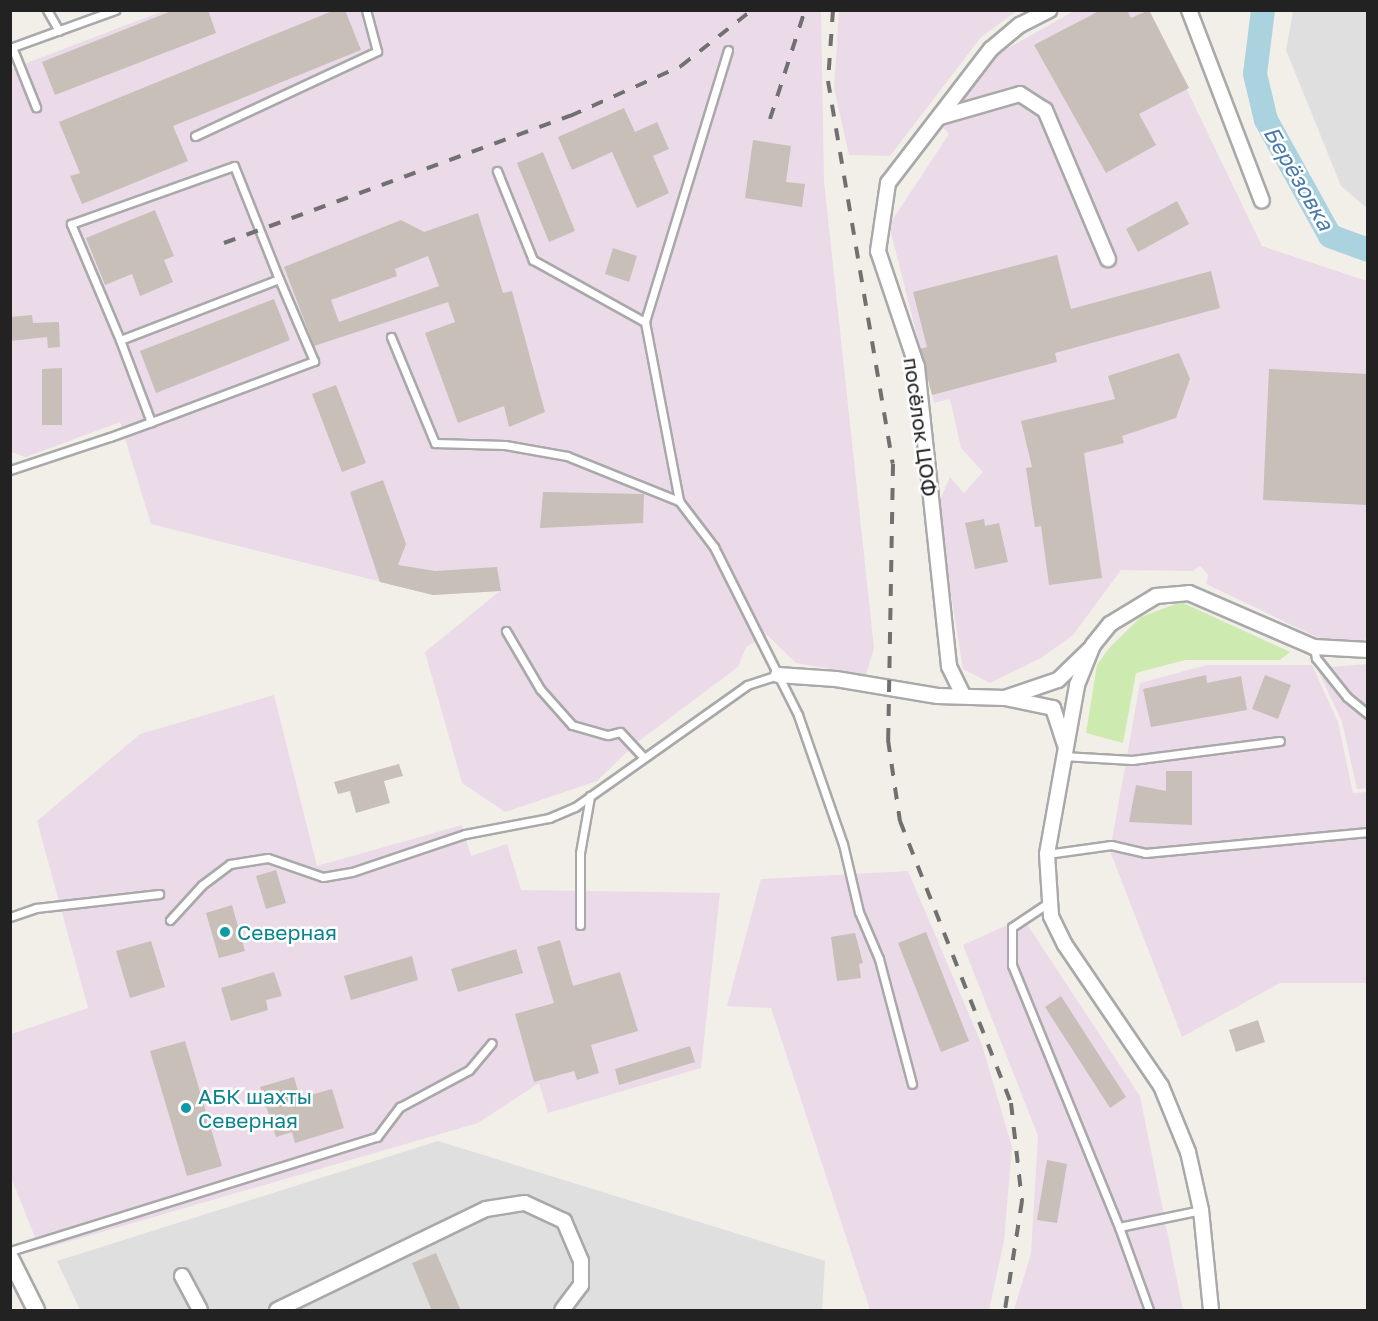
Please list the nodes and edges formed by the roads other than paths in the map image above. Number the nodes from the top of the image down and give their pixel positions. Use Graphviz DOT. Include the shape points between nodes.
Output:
graph roads {
  1 [pos="47,10"];
  2 [pos="115,10"];
  3 [pos="366,10"];
  4 [pos="1048,10"];
  5 [pos="1189,10"];
  6 [pos="59,31"];
  7 [pos="11,47"];
  8 [pos="728,50"];
  9 [pos="36,107"];
  10 [pos="940,117"];
  11 [pos="195,136"];
  12 [pos="497,171"];
  13 [pos="1262,201"];
  14 [pos="1108,260"];
  15 [pos="279,279"];
  16 [pos="645,322"];
  17 [pos="391,337"];
  18 [pos="120,340"];
  19 [pos="150,422"];
  20 [pos="10,470"];
  21 [pos="679,501"];
  22 [pos="506,631"];
  23 [pos="1094,645"];
  24 [pos="1314,647"];
  25 [pos="1368,650"];
  26 [pos="777,675"];
  27 [pos="963,695"];
  28 [pos="1005,698"];
  29 [pos="1368,714"];
  30 [pos="1280,741"];
  31 [pos="1064,751"];
  32 [pos="643,757"];
  33 [pos="590,796"];
  34 [pos="1368,832"];
  35 [pos="1047,854"];
  36 [pos="159,894"];
  37 [pos="1048,903"];
  38 [pos="10,917"];
  39 [pos="170,920"];
  40 [pos="580,925"];
  41 [pos="492,1043"];
  42 [pos="912,1084"];
  43 [pos="1201,1210"];
  44 [pos="1119,1227"];
  45 [pos="10,1251"];
  46 [pos="10,1258"];
  47 [pos="182,1276"];
  48 [pos="36,1311"];
  49 [pos="200,1311"];
  50 [pos="277,1311"];
  51 [pos="562,1311"];
  52 [pos="1149,1311"];
  53 [pos="1211,1311"];
  1 -- 6 [label="lane"];
  2 -- 6 [label="lane"];
  3 -- 11 [label="lane" via="377,51"];
  4 -- 10 [label="street, посёлок ЦОФ" via="1020,25 991,49"];
  5 -- 13 [label="street"];
  6 -- 7 [label="lane"];
  7 -- 9 [label="lane"];
  8 -- 16 [label="lane"];
  10 -- 14 [label="street" via="1020,94 1046,110"];
  10 -- 27 [label="street, посёлок ЦОФ" via="888,183 878,252 917,367 949,666"];
  12 -- 16 [label="lane" via="533,260"];
  15 -- 18 [label="lane"];
  15 -- 18 [label="lane" via="234,166 71,224"];
  15 -- 19 [label="lane" via="314,362"];
  16 -- 21 [label="lane"];
  17 -- 21 [label="lane" via="435,443 505,445 567,456"];
  18 -- 19 [label="lane"];
  19 -- 20 [label="lane"];
  21 -- 26 [label="lane" via="714,547"];
  22 -- 32 [label="lane" via="540,689 572,725 608,735 620,732"];
  23 -- 24 [label="street" via="1129,609 1156,596 1188,592"];
  23 -- 28 [label="street" via="1058,680"];
  23 -- 31 [label="street" via="1077,686"];
  24 -- 25 [label="street"];
  24 -- 29 [label="lane" via="1316,658 1347,697"];
  26 -- 27 [label="street"];
  26 -- 32 [label="lane" via="747,685"];
  26 -- 42 [label="lane" via="798,715 825,789 860,912 879,959"];
  27 -- 28 [label="street"];
  28 -- 31 [label="street" via="1053,708"];
  30 -- 31 [label="lane" via="1132,760"];
  31 -- 35 [label="street"];
  32 -- 33 [label="lane"];
  33 -- 39 [label="lane" via="549,818 465,834 352,872 323,877 268,858 230,864 202,885"];
  33 -- 40 [label="lane" via="580,853"];
  34 -- 35 [label="lane" via="1145,853 1111,845"];
  35 -- 37 [label="street"];
  36 -- 38 [label="lane" via="36,908"];
  37 -- 43 [label="street" via="1065,945 1161,1086 1188,1152"];
  37 -- 44 [label="lane" via="1012,927 1012,965"];
  41 -- 45 [label="lane" via="469,1070 400,1107 377,1137"];
  43 -- 44 [label="lane"];
  43 -- 53 [label="street"];
  44 -- 52 [label="lane"];
  46 -- 48 [label="street"];
  47 -- 49 [label="street"];
  50 -- 51 [label="street" via="486,1209 525,1203 564,1221 581,1261 582,1285"];
}
